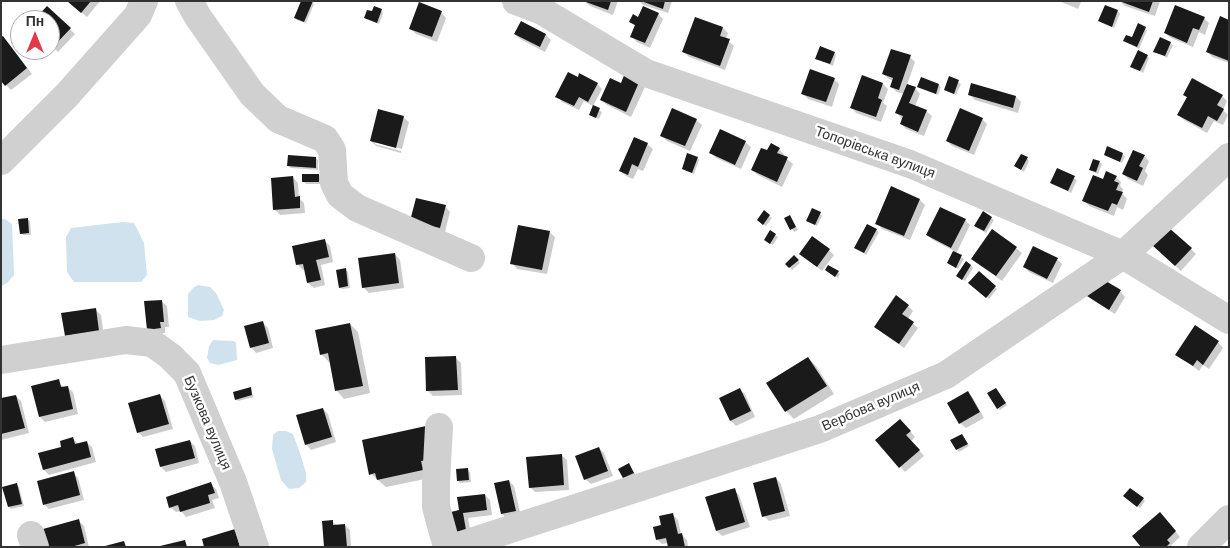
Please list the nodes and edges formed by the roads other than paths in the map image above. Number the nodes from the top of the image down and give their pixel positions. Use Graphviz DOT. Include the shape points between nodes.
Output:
graph roads {
  1 [pos="144,1"];
  2 [pos="189,1"];
  3 [pos="516,1"];
  4 [pos="1229,157"];
  5 [pos="1,161"];
  6 [pos="1123,255"];
  7 [pos="471,258"];
  8 [pos="1229,320"];
  9 [pos="1,360"];
  10 [pos="439,427"];
  11 [pos="1229,519"];
  12 [pos="255,547"];
  13 [pos="447,547"];
  14 [pos="455,547"];
  15 [pos="1201,547"];
  1 -- 5 [label="street" via="138,15 74,88"];
  2 -- 7 [label="street" via="252,94 278,119 325,139 332,150 334,183 340,194 357,208"];
  3 -- 6 [label="street, Топорівська вулиця" via="542,11 646,73 910,164"];
  4 -- 6 [label="street, Вербова вулиця"];
  6 -- 8 [label="street, Топорівська вулиця"];
  6 -- 14 [label="street, Вербова вулиця" via="946,375 820,429"];
  9 -- 12 [label="street, Бузкова вулиця" via="126,340 152,343 170,356 187,373 233,482"];
  10 -- 13 [label="street" via="436,507"];
  11 -- 15 [label="street"];
}
